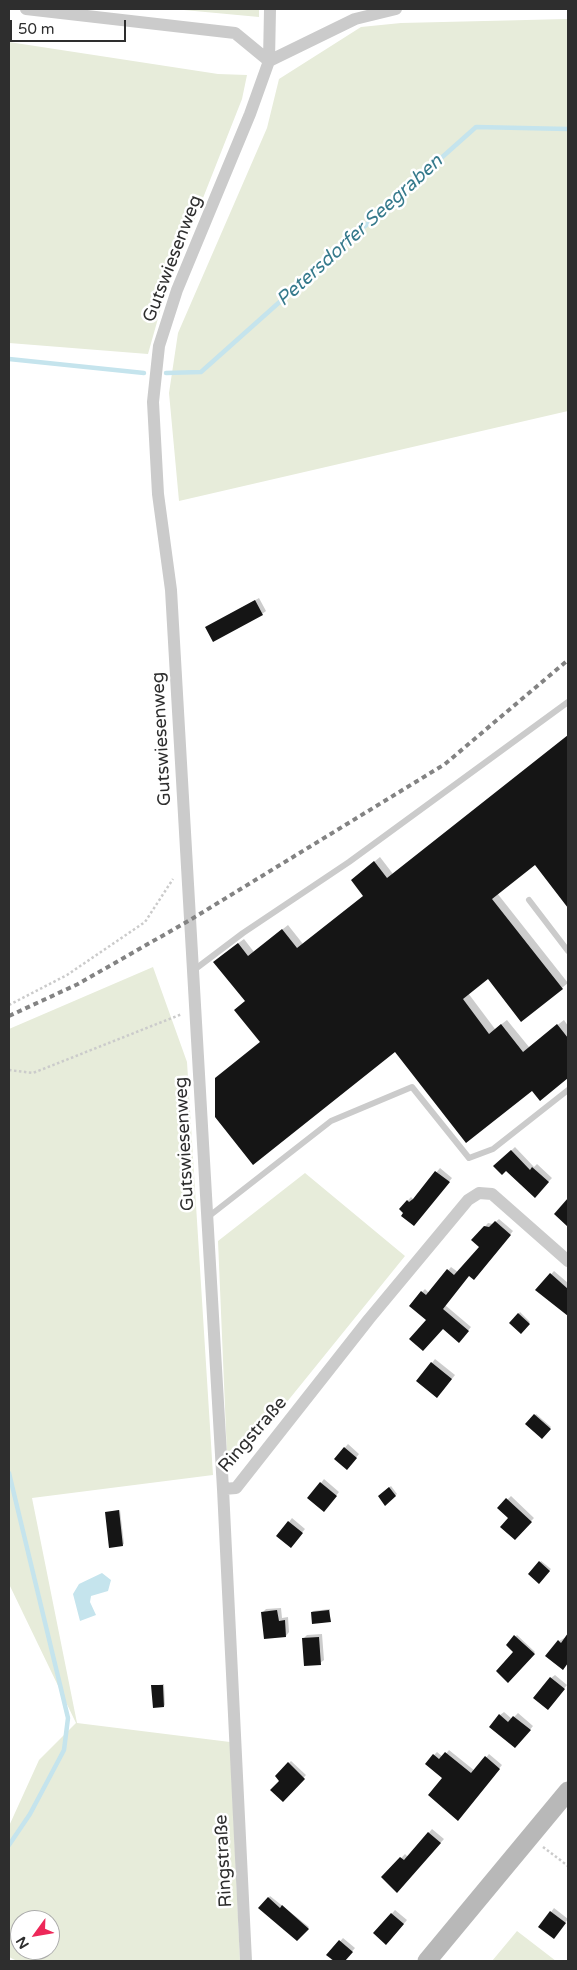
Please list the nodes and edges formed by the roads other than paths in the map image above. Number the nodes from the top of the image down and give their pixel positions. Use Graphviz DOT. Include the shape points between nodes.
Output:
graph roads {
  1 [pos="26,9"];
  2 [pos="270,9"];
  3 [pos="396,9"];
  4 [pos="269,61"];
  5 [pos="568,702"];
  6 [pos="529,900"];
  7 [pos="568,951"];
  8 [pos="193,971"];
  9 [pos="568,1090"];
  10 [pos="207,1218"];
  11 [pos="568,1261"];
  12 [pos="223,1489"];
  13 [pos="568,1791"];
  14 [pos="246,1961"];
  15 [pos="427,1961"];
  1 -- 4 [label="street" via="235,33"];
  2 -- 4 [label="street, Gutswiesenweg"];
  3 -- 4 [label="street" via="355,19"];
  4 -- 8 [label="street, Gutswiesenweg" via="177,290 160,346 153,402 158,494 171,590"];
  5 -- 8 [label="lane"];
  6 -- 7 [label="lane"];
  8 -- 10 [label="street, Gutswiesenweg"];
  9 -- 10 [label="lane" via="493,1150 469,1158 412,1087 331,1121"];
  10 -- 12 [label="street, Gutswiesenweg"];
  11 -- 12 [label="street, Ringstraße" via="492,1194 479,1193 468,1200 236,1488"];
  12 -- 14 [label="street, Ringstraße"];
  13 -- 15 [label="main road"];
}
